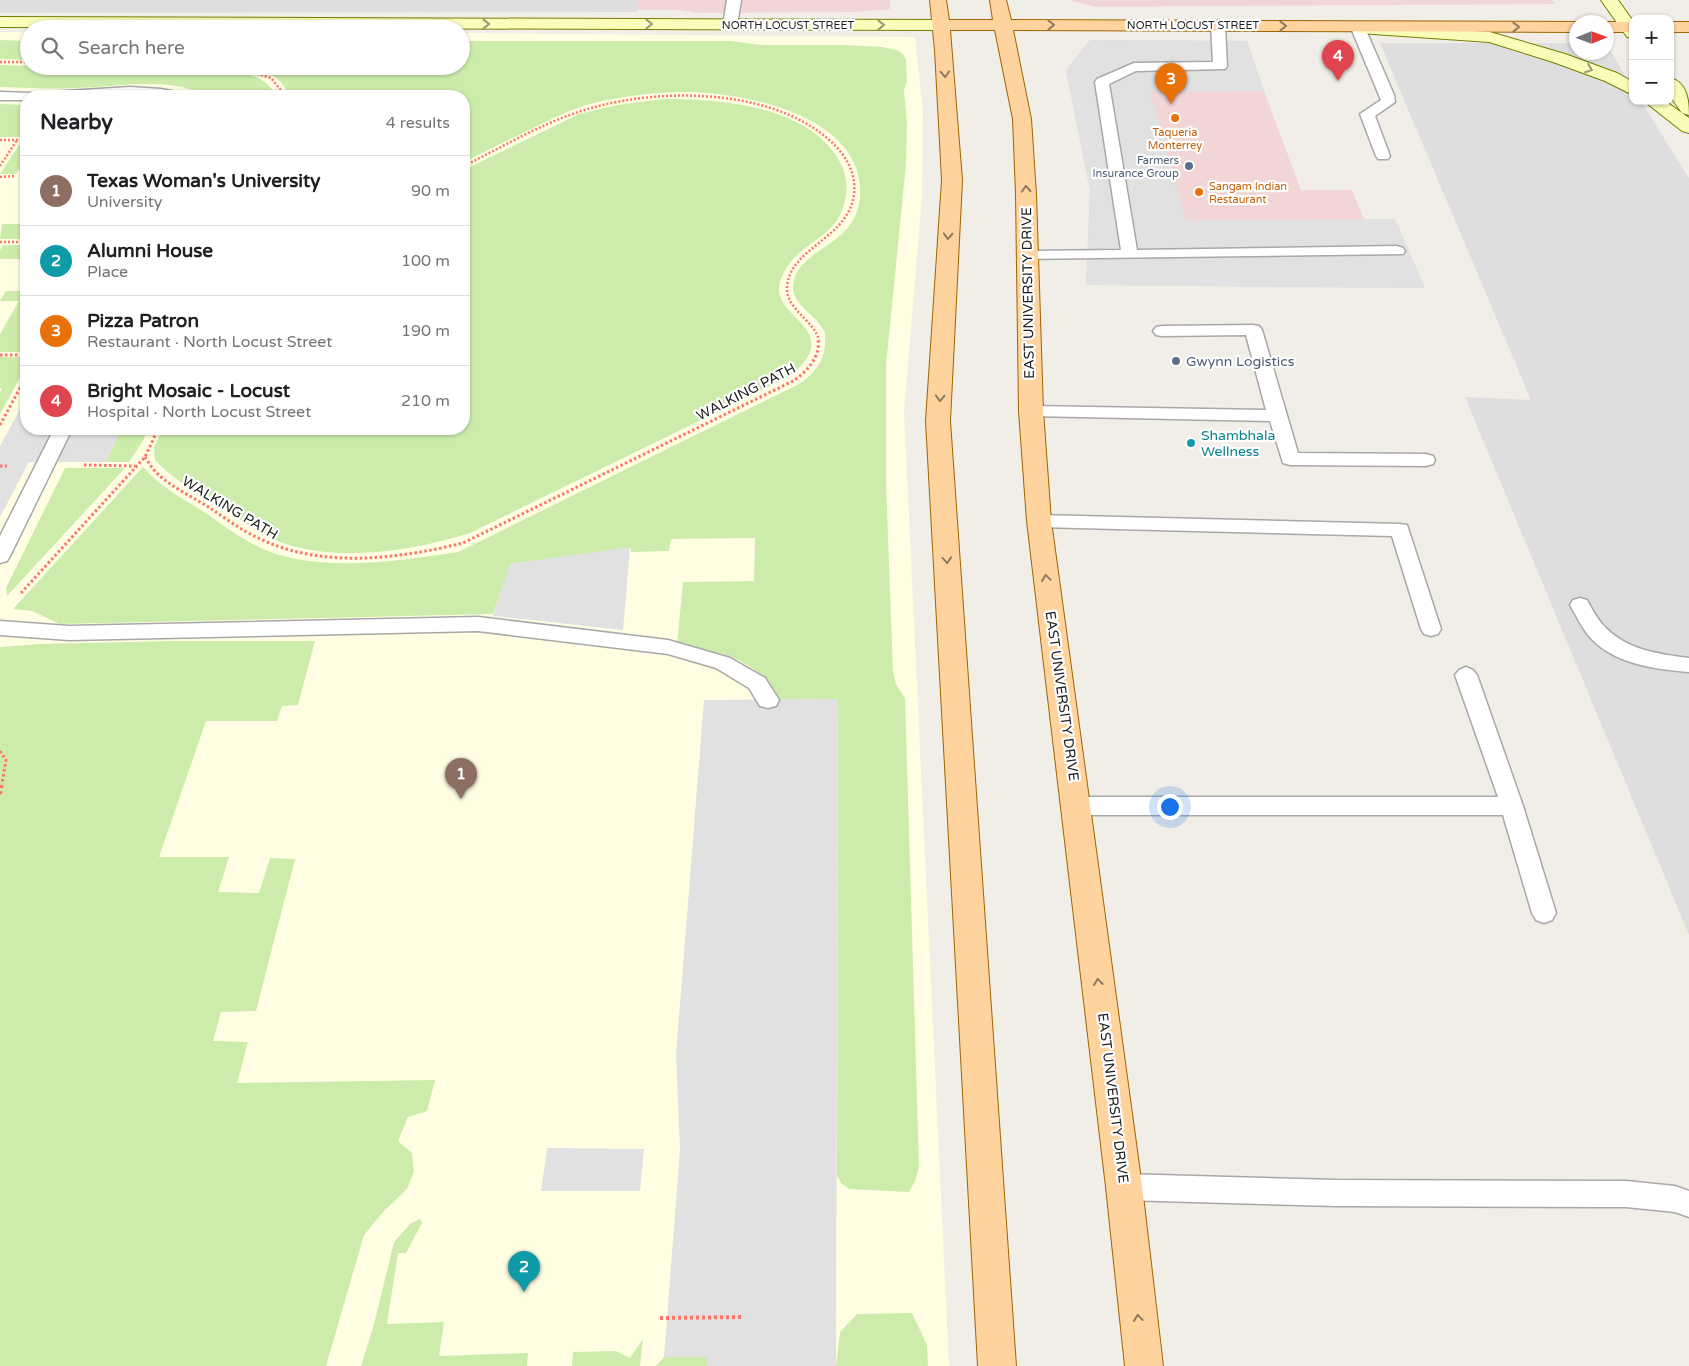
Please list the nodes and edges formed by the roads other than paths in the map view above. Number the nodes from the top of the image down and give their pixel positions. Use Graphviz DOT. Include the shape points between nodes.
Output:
graph roads {
  1 [pos="734,0"];
  2 [pos="1609,0"];
  3 [pos="1000,12"];
  4 [pos="939,13"];
  5 [pos="0,22"];
  6 [pos="20,22"];
  7 [pos="470,24"];
  8 [pos="730,25"];
  9 [pos="1218,25"];
  10 [pos="1318,26"];
  11 [pos="1629,26"];
  12 [pos="1569,27"];
  13 [pos="1674,27"];
  14 [pos="1689,27"];
  15 [pos="1358,28"];
  16 [pos="1614,28"];
  17 [pos="1629,29"];
  18 [pos="1629,88"];
  19 [pos="1674,89"];
  20 [pos="0,96"];
  21 [pos="20,96"];
  22 [pos="1659,105"];
  23 [pos="1689,109"];
  24 [pos="1689,127"];
  25 [pos="1383,156"];
  26 [pos="1397,251"];
  27 [pos="1130,254"];
  28 [pos="1028,256"];
  29 [pos="1162,331"];
  30 [pos="1031,411"];
  31 [pos="1277,416"];
  32 [pos="60,435"];
  33 [pos="1426,460"];
  34 [pos="1039,521"];
  35 [pos="0,556"];
  36 [pos="1580,605"];
  37 [pos="0,628"];
  38 [pos="1431,629"];
  39 [pos="1689,665"];
  40 [pos="1466,675"];
  41 [pos="768,700"];
  42 [pos="1076,806"];
  43 [pos="1512,806"];
  44 [pos="1544,913"];
  45 [pos="1124,1187"];
  46 [pos="1689,1204"];
  47 [pos="997,1366"];
  48 [pos="1144,1366"];
  1 -- 8 [label="lane"];
  2 -- 11 [label="main road"];
  3 -- 4 [label="main road, NORTH LOCUST STREET"];
  3 -- 9 [label="main road, NORTH LOCUST STREET, one-way"];
  28 -- 3 [label="main road, EAST UNIVERSITY DRIVE, one-way" via="1022,119"];
  8 -- 4 [label="main road, NORTH LOCUST STREET, one-way"];
  4 -- 47 [label="main road, one-way" via="952,180 938,421"];
  5 -- 6 [label="main road, NORTH LOCUST STREET, one-way"];
  7 -- 8 [label="main road, NORTH LOCUST STREET, one-way"];
  9 -- 10 [label="main road, NORTH LOCUST STREET, one-way"];
  9 -- 27 [label="lane" via="1220,66 1134,67 1102,82"];
  10 -- 12 [label="main road, NORTH LOCUST STREET, one-way"];
  10 -- 15 [label="main road"];
  13 -- 14 [label="main road"];
  15 -- 18 [label="main road, one-way" via="1490,37 1559,58"];
  15 -- 25 [label="lane" via="1387,95 1388,102 1367,114"];
  16 -- 17 [label="main road"];
  19 -- 23 [label="main road"];
  20 -- 21 [label="lane"];
  22 -- 24 [label="main road"];
  26 -- 27 [label="lane"];
  27 -- 28 [label="lane"];
  28 -- 30 [label="main road, EAST UNIVERSITY DRIVE"];
  29 -- 31 [label="lane" via="1253,330"];
  30 -- 31 [label="lane"];
  30 -- 34 [label="main road, EAST UNIVERSITY DRIVE"];
  31 -- 33 [label="lane" via="1290,459"];
  32 -- 35 [label="lane"];
  34 -- 38 [label="lane" via="1400,530"];
  42 -- 34 [label="main road, EAST UNIVERSITY DRIVE, one-way"];
  36 -- 39 [label="lane" via="1596,631 1613,644 1635,656 1660,663"];
  37 -- 41 [label="lane" via="69,633 478,624 668,647 723,663 757,682"];
  40 -- 43 [label="lane"];
  42 -- 43 [label="lane"];
  45 -- 42 [label="main road, EAST UNIVERSITY DRIVE, one-way"];
  43 -- 44 [label="lane"];
  45 -- 46 [label="lane" via="1336,1193 1626,1194 1674,1198"];
  48 -- 45 [label="main road, EAST UNIVERSITY DRIVE, one-way"];
}
